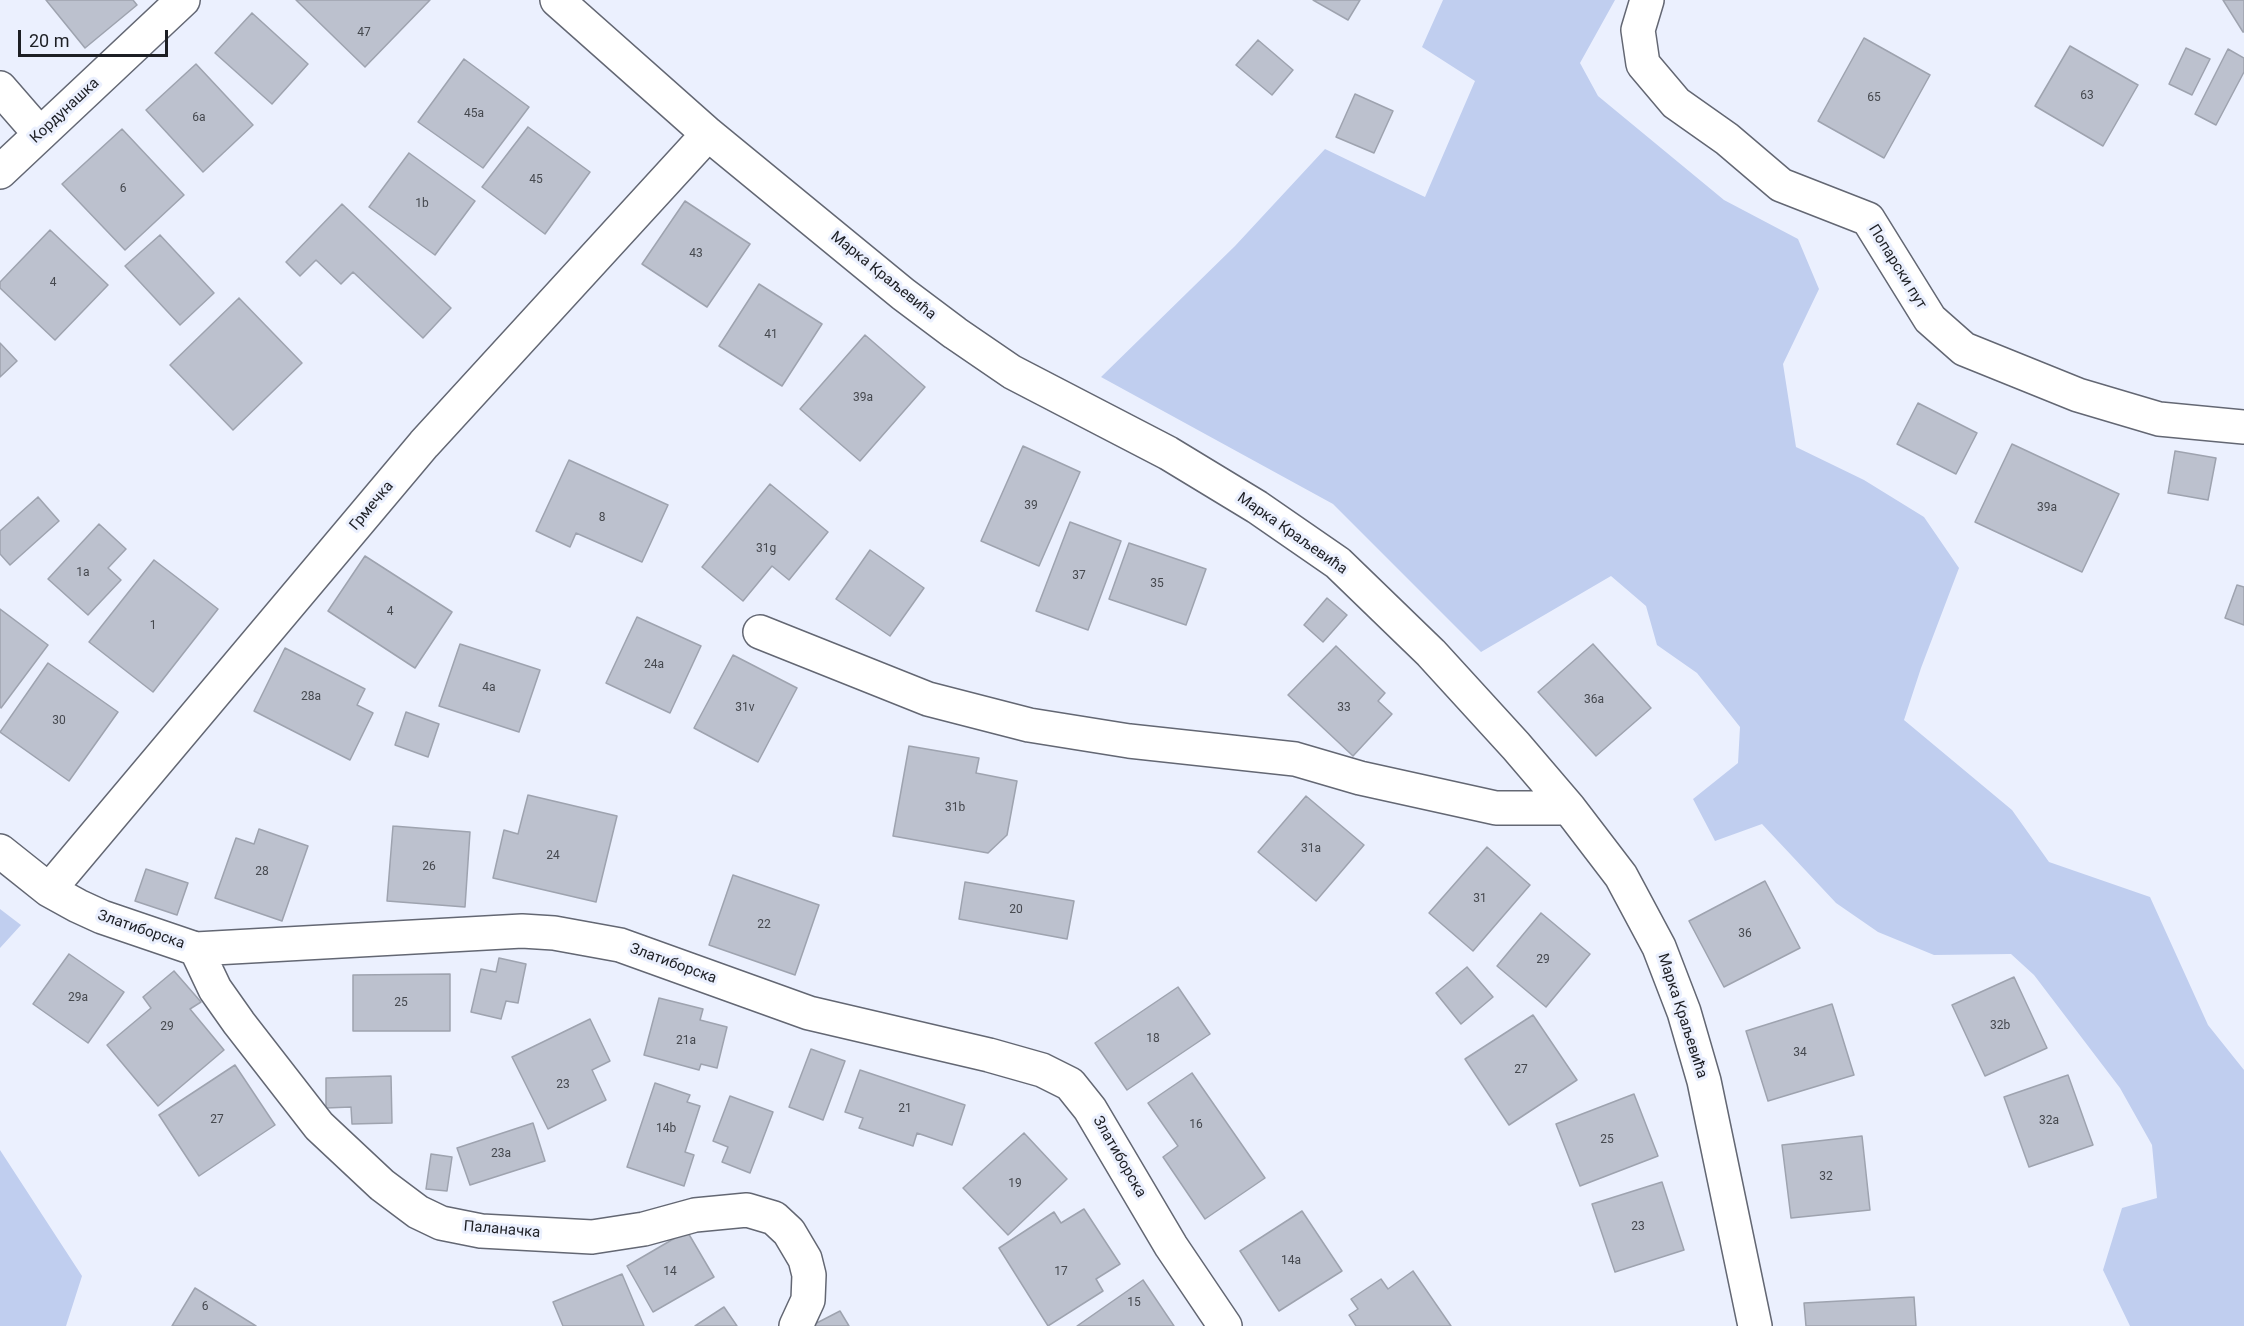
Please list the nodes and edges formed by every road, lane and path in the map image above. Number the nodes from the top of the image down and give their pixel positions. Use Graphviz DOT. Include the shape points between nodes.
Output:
graph roads {
  1 [pos="183,0"];
  2 [pos="557,0"];
  3 [pos="1647,0"];
  4 [pos="0,88"];
  5 [pos="40,134"];
  6 [pos="708,134"];
  7 [pos="0,172"];
  8 [pos="2244,427"];
  9 [pos="760,632"];
  10 [pos="1569,808"];
  11 [pos="0,851"];
  12 [pos="49,890"];
  13 [pos="196,949"];
  14 [pos="796,1326"];
  15 [pos="1225,1326"];
  16 [pos="1755,1326"];
  1 -- 5 [label="street, Кордунашка"];
  2 -- 6 [label="street, Марка Краљевића"];
  3 -- 8 [label="street, Попарски пут" via="1638,30 1643,64 1676,103 1727,139 1781,185 1868,219 1930,319 1964,349 2078,395 2159,419"];
  4 -- 5 [label="street"];
  5 -- 7 [label="street, Кордунашка"];
  6 -- 10 [label="street, Марка Краљевића" via="903,294 1012,372 1168,453 1257,507 1338,563 1431,653"];
  6 -- 12 [label="street, Грмечка" via="424,444"];
  9 -- 10 [label="street" via="928,699 1029,725 1129,741 1295,759 1360,778 1496,808"];
  10 -- 16 [label="street, Марка Краљевића" via="1621,876 1642,912 1684,1012 1704,1081"];
  11 -- 12 [label="street, Златиборска"];
  12 -- 13 [label="street, Златиборска" via="102,917"];
  13 -- 14 [label="street, Паланачка" via="215,989 319,1126 382,1185 418,1212 441,1223 481,1231 592,1237 644,1229 695,1215 747,1210 774,1218 789,1232 805,1259 809,1275 808,1300"];
  13 -- 15 [label="street, Златиборска" via="522,931 554,933 620,945 808,1013 1042,1070 1070,1084 1090,1108 1171,1246"];
}
